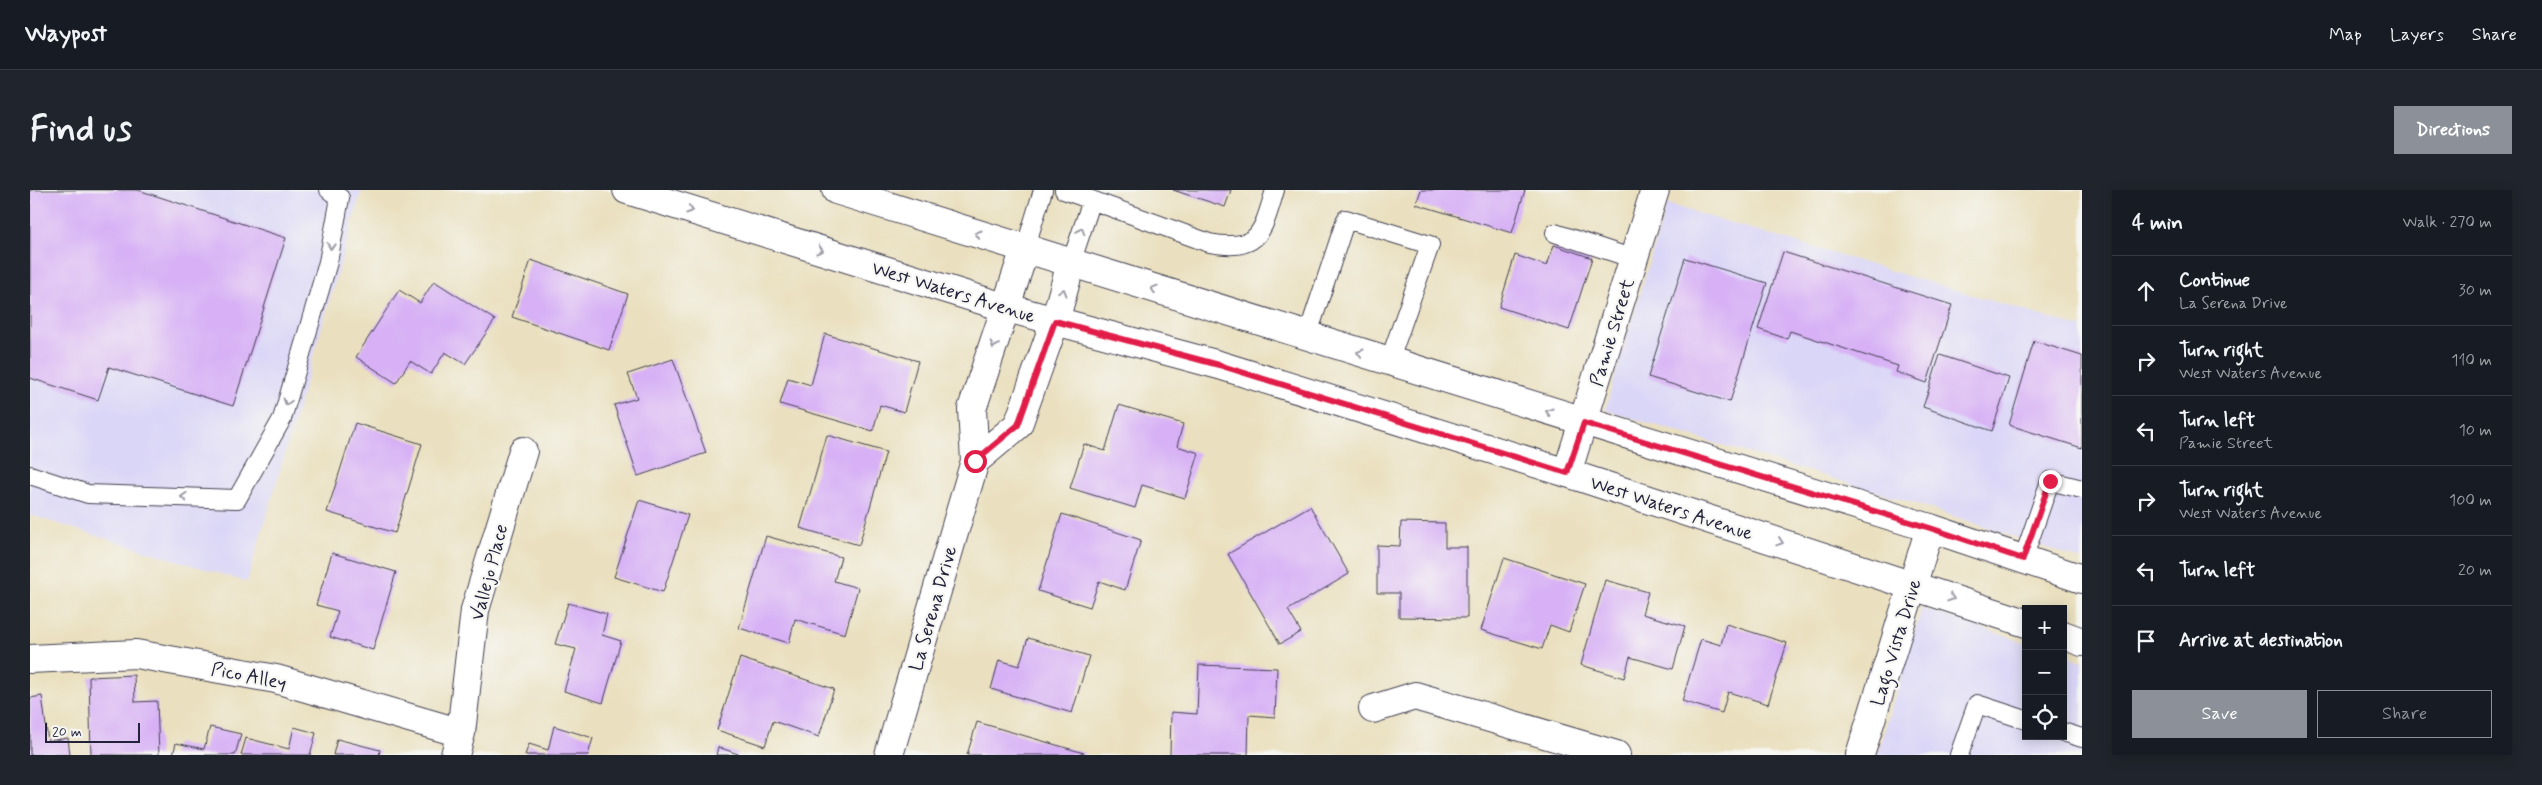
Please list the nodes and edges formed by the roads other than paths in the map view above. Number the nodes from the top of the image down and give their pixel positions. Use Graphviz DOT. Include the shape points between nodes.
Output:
graph roads {
  1 [pos="329,190"];
  2 [pos="627,190"];
  3 [pos="836,190"];
  4 [pos="1042,190"];
  5 [pos="1064,190"];
  6 [pos="1275,190"];
  7 [pos="1655,190"];
  8 [pos="1092,200"];
  9 [pos="1555,233"];
  10 [pos="1025,249"];
  11 [pos="1634,259"];
  12 [pos="1071,263"];
  13 [pos="1007,308"];
  14 [pos="1055,321"];
  15 [pos="1307,337"];
  16 [pos="1390,362"];
  17 [pos="1584,423"];
  18 [pos="523,451"];
  19 [pos="975,461"];
  20 [pos="1567,473"];
  21 [pos="30,474"];
  22 [pos="2082,489"];
  23 [pos="1930,528"];
  24 [pos="2023,559"];
  25 [pos="2082,579"];
  26 [pos="1912,585"];
  27 [pos="2022,622"];
  28 [pos="2067,637"];
  29 [pos="2082,642"];
  30 [pos="30,659"];
  31 [pos="1373,708"];
  32 [pos="2022,719"];
  33 [pos="2067,733"];
  34 [pos="2082,738"];
  35 [pos="458,744"];
  36 [pos="889,755"];
  37 [pos="1616,755"];
  38 [pos="1860,755"];
  39 [pos="1959,755"];
  1 -- 21 [label="lane, one-way" via="340,198 328,262 282,419 237,499 88,494"];
  2 -- 13 [label="main road, West Waters Avenue, one-way"];
  10 -- 3 [label="main road, one-way"];
  4 -- 10 [label="lane"];
  5 -- 8 [label="lane"];
  6 -- 8 [label="lane" via="1265,225 1257,236 1247,244 1228,246 1209,243"];
  7 -- 11 [label="main road, Pamie Street"];
  12 -- 8 [label="lane, one-way"];
  9 -- 11 [label="lane"];
  10 -- 12 [label="main road"];
  10 -- 13 [label="main road, La Serena Drive"];
  11 -- 17 [label="main road, Pamie Street"];
  14 -- 12 [label="main road, one-way"];
  15 -- 12 [label="main road, one-way"];
  13 -- 14 [label="main road, West Waters Avenue"];
  13 -- 19 [label="main road, La Serena Drive, one-way" via="972,409"];
  14 -- 19 [label="main road" via="1018,425"];
  14 -- 20 [label="main road, West Waters Avenue" via="1219,365"];
  16 -- 15 [label="main road, one-way"];
  15 -- 16 [label="lane" via="1346,218 1430,245"];
  17 -- 16 [label="main road, one-way"];
  17 -- 20 [label="main road, Pamie Street"];
  17 -- 23 [label="main road"];
  18 -- 35 [label="main road, Vallejo Place" via="475,610"];
  19 -- 36 [label="main road, La Serena Drive"];
  20 -- 26 [label="main road, West Waters Avenue, one-way"];
  22 -- 24 [label="lane" via="2050,481"];
  23 -- 24 [label="main road"];
  23 -- 26 [label="main road, Lago Vista Drive"];
  24 -- 25 [label="main road"];
  26 -- 27 [label="main road, West Waters Avenue, one-way"];
  26 -- 38 [label="main road, Lago Vista Drive"];
  28 -- 29 [label="main road"];
  30 -- 35 [label="main road, Pico Alley" via="136,654 276,679"];
  31 -- 37 [label="main road" via="1415,696"];
  32 -- 39 [label="lane" via="1977,704"];
  33 -- 34 [label="lane"];
}
